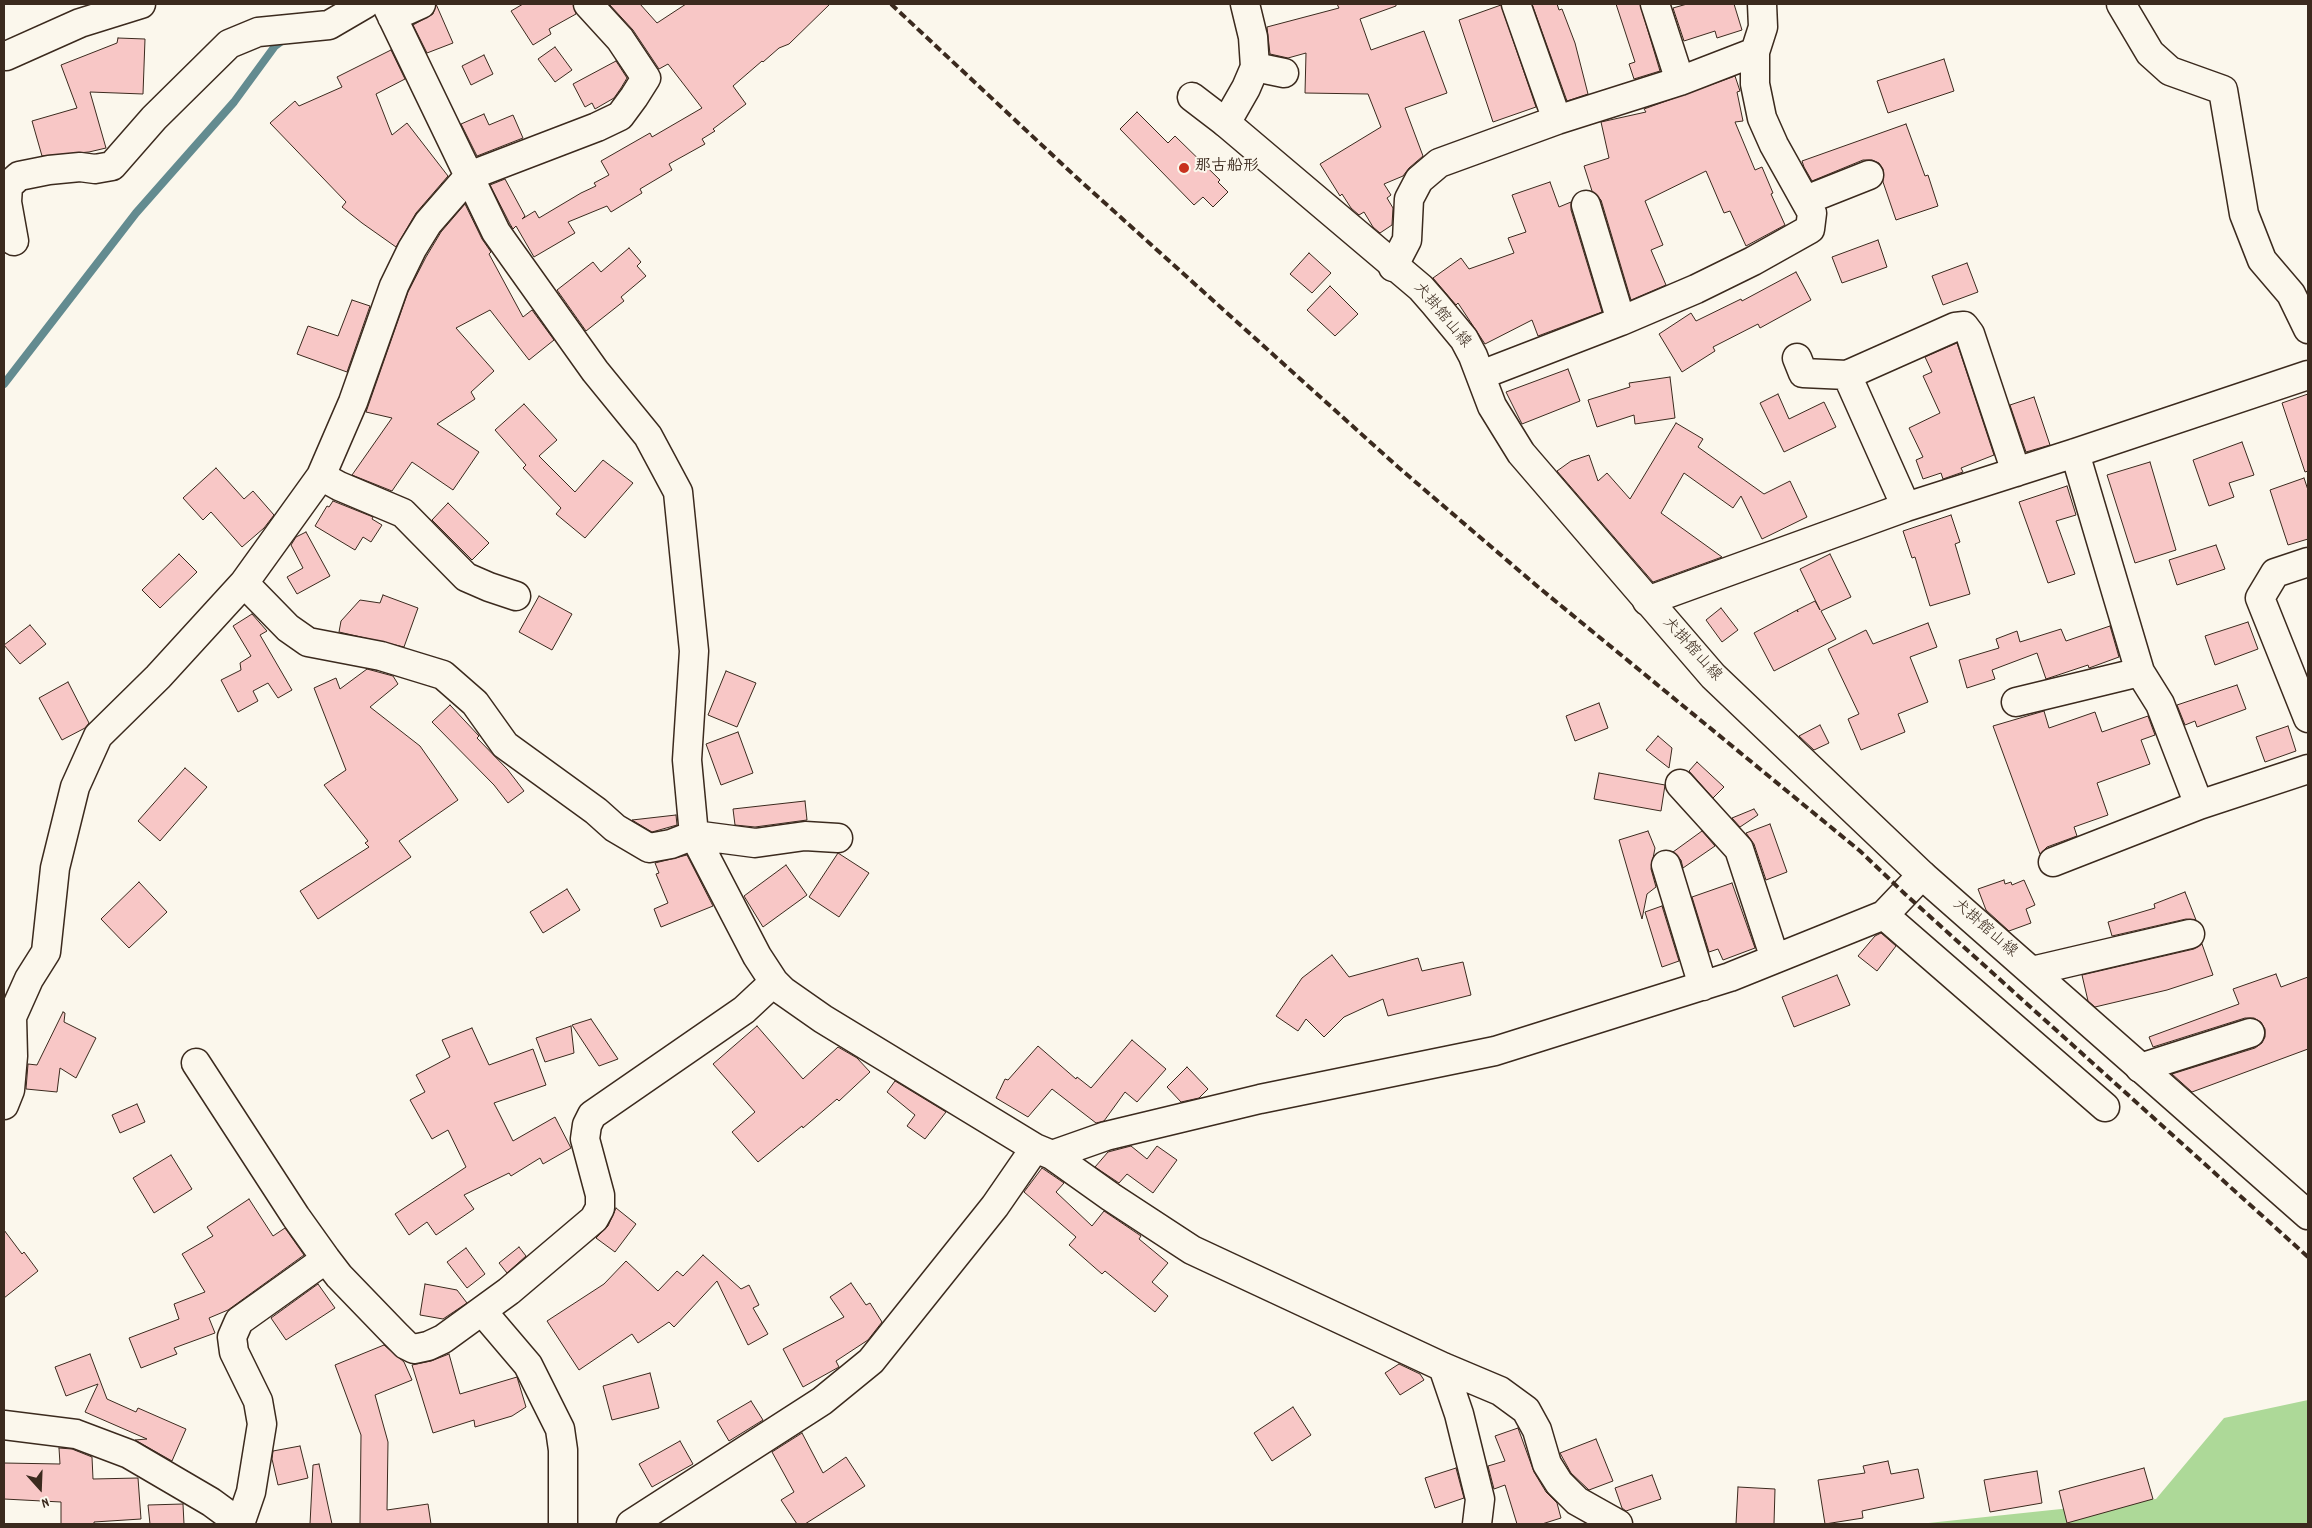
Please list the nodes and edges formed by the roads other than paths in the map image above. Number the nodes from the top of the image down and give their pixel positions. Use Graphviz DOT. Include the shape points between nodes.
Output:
graph roads {
  1 [pos="141,4"];
  2 [pos="365,4"];
  3 [pos="421,4"];
  4 [pos="588,4"];
  5 [pos="1244,4"];
  6 [pos="1516,4"];
  7 [pos="1655,4"];
  8 [pos="1762,4"];
  9 [pos="2121,4"];
  10 [pos="389,10"];
  11 [pos="1755,52"];
  12 [pos="6,56"];
  13 [pos="1255,67"];
  14 [pos="1284,73"];
  15 [pos="1680,81"];
  16 [pos="1192,97"];
  17 [pos="1557,120"];
  18 [pos="1226,123"];
  19 [pos="1869,175"];
  20 [pos="469,176"];
  21 [pos="1806,200"];
  22 [pos="1586,205"];
  23 [pos="14,241"];
  24 [pos="1393,267"];
  25 [pos="1621,321"];
  26 [pos="2308,329"];
  27 [pos="1797,358"];
  28 [pos="1481,375"];
  29 [pos="1847,375"];
  30 [pos="2308,375"];
  31 [pos="2075,454"];
  32 [pos="2016,472"];
  33 [pos="321,476"];
  34 [pos="1906,507"];
  35 [pos="2308,562"];
  36 [pos="244,583"];
  37 [pos="516,596"];
  38 [pos="1647,601"];
  39 [pos="2140,672"];
  40 [pos="2016,702"];
  41 [pos="2308,718"];
  42 [pos="2308,769"];
  43 [pos="1680,784"];
  44 [pos="2199,805"];
  45 [pos="694,836"];
  46 [pos="838,838"];
  47 [pos="2053,862"];
  48 [pos="1666,865"];
  49 [pos="1922,875"];
  50 [pos="1884,915"];
  51 [pos="2190,934"];
  52 [pos="1774,959"];
  53 [pos="2032,971"];
  54 [pos="774,982"];
  55 [pos="1702,986"];
  56 [pos="2250,1033"];
  57 [pos="196,1063"];
  58 [pos="2140,1068"];
  59 [pos="4,1105"];
  60 [pos="2105,1107"];
  61 [pos="1044,1151"];
  62 [pos="2308,1215"];
  63 [pos="326,1259"];
  64 [pos="482,1311"];
  65 [pos="1443,1366"];
  66 [pos="4,1425"];
  67 [pos="241,1524"];
  68 [pos="563,1524"];
  69 [pos="631,1524"];
  70 [pos="1477,1524"];
  71 [pos="1618,1524"];
  1 -- 12 [label="street" via="80,23"];
  2 -- 23 [label="street" via="329,25 258,32 228,44 154,118 112,166 49,170 19,176 8,186 9,219"];
  3 -- 10 [label="street"];
  4 -- 20 [label="street" via="620,39 646,78 634,97 620,116"];
  5 -- 13 [label="street" via="1253,37"];
  6 -- 17 [label="street"];
  7 -- 15 [label="street"];
  8 -- 11 [label="street" via="1763,27"];
  9 -- 26 [label="street" via="2150,53 2170,71 2223,90 2244,214 2262,260 2291,294"];
  10 -- 20 [label="street"];
  11 -- 15 [label="street"];
  11 -- 21 [label="street" via="1762,118 1785,167"];
  13 -- 14 [label="street"];
  13 -- 18 [label="street"];
  15 -- 17 [label="street"];
  16 -- 18 [label="street, 犬掛館山線"];
  17 -- 24 [label="street" via="1439,163 1419,180 1409,199 1407,240"];
  18 -- 24 [label="street, 犬掛館山線"];
  19 -- 21 [label="street"];
  20 -- 33 [label="street" via="428,223 412,249 394,286"];
  20 -- 45 [label="street" via="496,232 595,371 648,436 678,492 694,651 687,760"];
  21 -- 25 [label="street" via="1812,213 1810,229 1696,289"];
  22 -- 25 [label="street"];
  24 -- 28 [label="street, 犬掛館山線" via="1421,288 1464,339"];
  25 -- 28 [label="street"];
  27 -- 29 [label="street" via="1803,373"];
  28 -- 38 [label="street, 犬掛館山線" via="1492,406 1521,453"];
  29 -- 32 [label="street" via="1955,327 1964,326 1970,334"];
  29 -- 34 [label="street"];
  30 -- 31 [label="street"];
  31 -- 32 [label="street"];
  31 -- 39 [label="street"];
  32 -- 34 [label="street"];
  33 -- 36 [label="street"];
  33 -- 37 [label="street" via="404,513 466,576"];
  34 -- 38 [label="street"];
  35 -- 41 [label="street" via="2275,573 2260,598"];
  36 -- 45 [label="street" via="288,628 308,642 381,656 443,675 475,703 505,745 615,828 649,848"];
  36 -- 59 [label="street" via="158,677 98,736 75,786 57,859 46,952 12,1017 10,1090"];
  38 -- 49 [label="street, 犬掛館山線" via="1713,676"];
  39 -- 40 [label="street"];
  39 -- 44 [label="street" via="2160,704"];
  42 -- 44 [label="street"];
  43 -- 52 [label="street" via="1739,850"];
  44 -- 47 [label="street"];
  45 -- 46 [label="street" via="755,842 805,836"];
  45 -- 54 [label="street"];
  48 -- 55 [label="street"];
  49 -- 50 [label="street"];
  49 -- 53 [label="street, 犬掛館山線"];
  50 -- 52 [label="street"];
  50 -- 60 [label="street"];
  51 -- 53 [label="street"];
  52 -- 55 [label="street"];
  53 -- 58 [label="street, 犬掛館山線"];
  54 -- 61 [label="street" via="823,1020"];
  54 -- 64 [label="street" via="744,1010 592,1115 585,1139 600,1195 600,1208 594,1220"];
  55 -- 61 [label="street" via="1495,1051 1260,1099"];
  56 -- 58 [label="street"];
  57 -- 63 [label="street"];
  58 -- 62 [label="street, 犬掛館山線"];
  61 -- 65 [label="street" via="1192,1250"];
  61 -- 69 [label="street" via="995,1206 871,1361 822,1401"];
  63 -- 64 [label="street" via="395,1334 414,1349 443,1339"];
  63 -- 67 [label="street" via="239,1321 232,1337 234,1352 258,1401 262,1424 251,1492"];
  64 -- 68 [label="street" via="528,1365 560,1429"];
  65 -- 70 [label="street" via="1459,1414 1480,1499"];
  65 -- 71 [label="street" via="1500,1391 1526,1410 1537,1430 1547,1464 1559,1483 1577,1501"];
  66 -- 67 [label="street" via="76,1434 129,1454 211,1502"];
}
